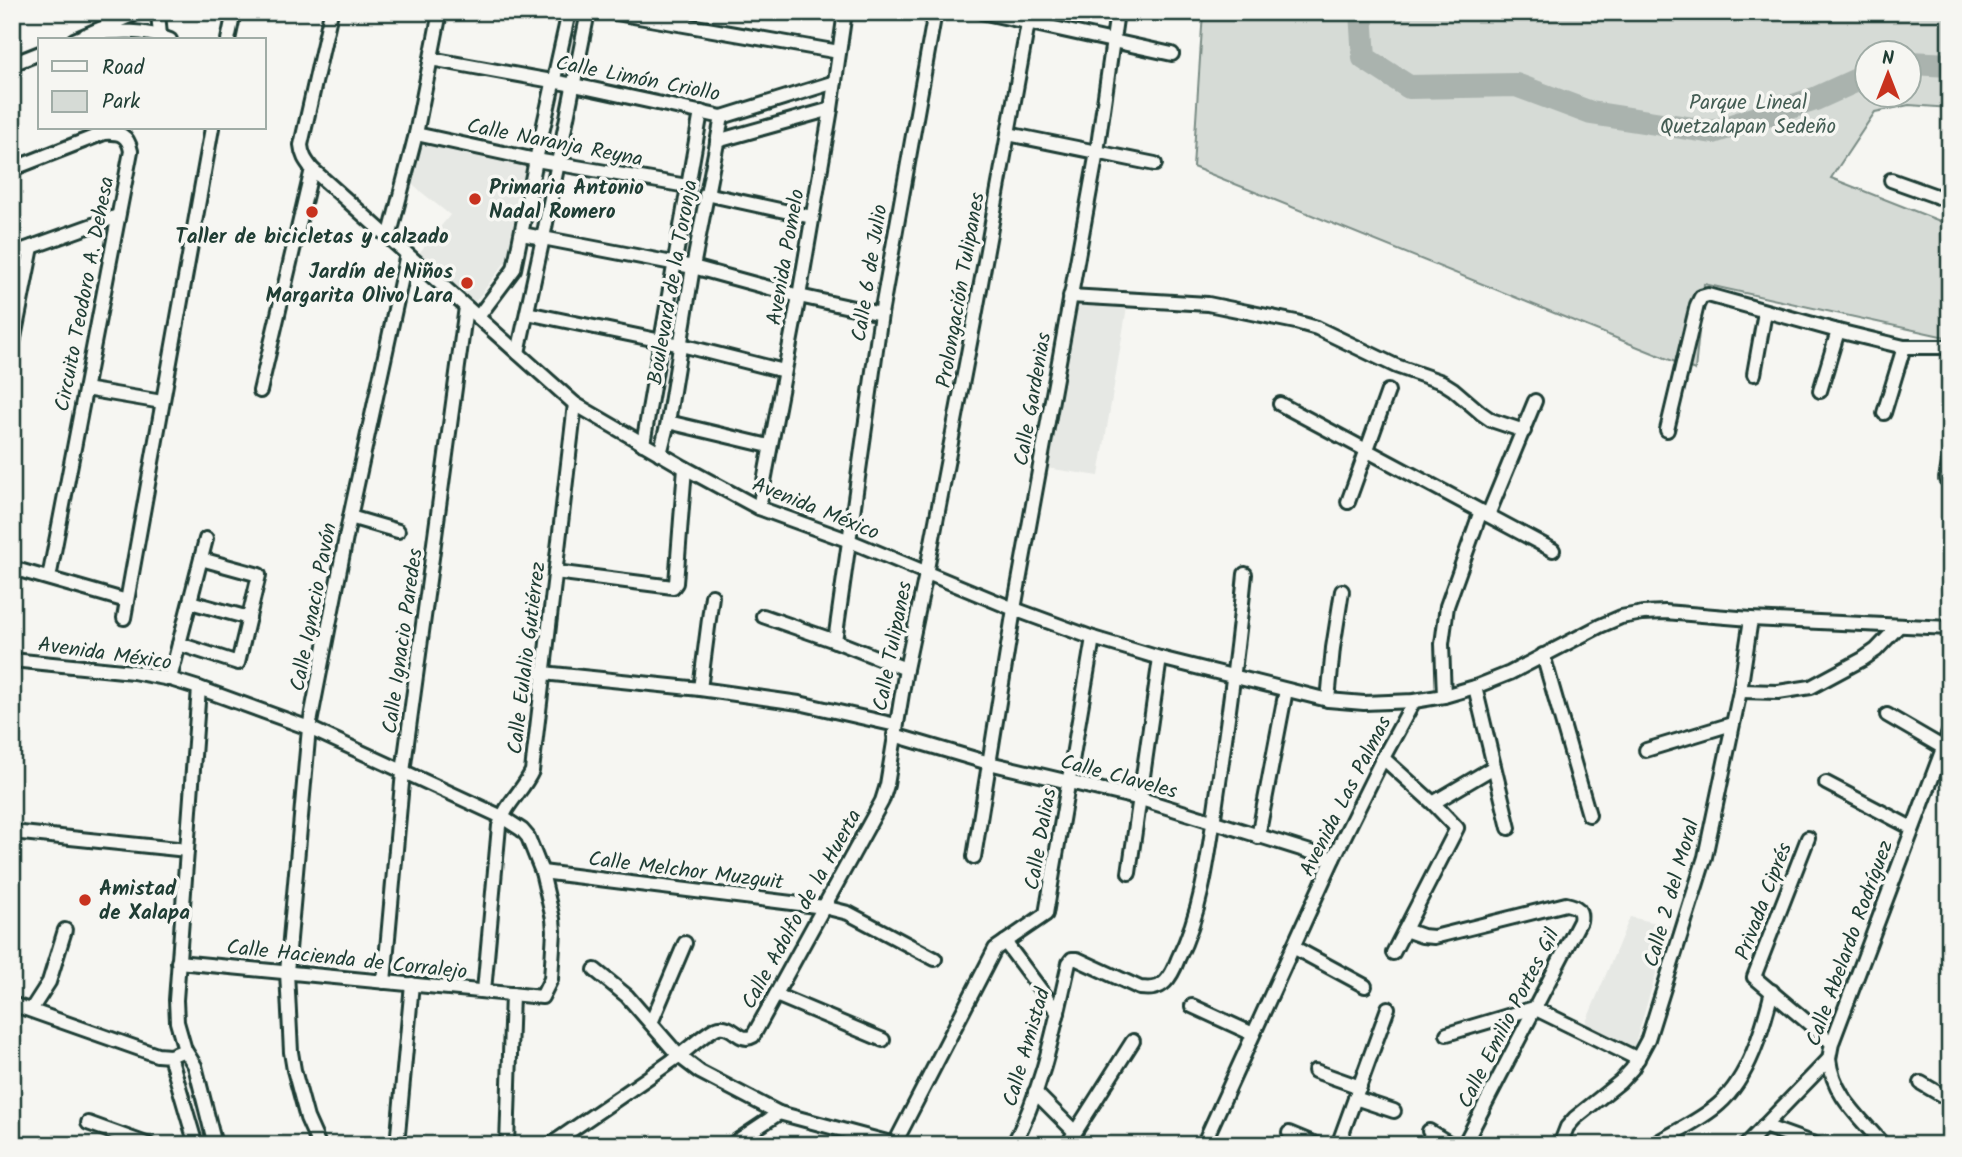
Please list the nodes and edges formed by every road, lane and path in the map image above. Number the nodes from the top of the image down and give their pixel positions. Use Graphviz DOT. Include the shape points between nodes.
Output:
graph roads {
  1 [pos="139,12"];
  2 [pos="158,12"];
  3 [pos="234,12"];
  4 [pos="331,12"];
  5 [pos="440,12"];
  6 [pos="569,12"];
  7 [pos="588,12"];
  8 [pos="610,12"];
  9 [pos="845,12"];
  10 [pos="935,12"];
  11 [pos="981,12"];
  12 [pos="1117,12"];
  13 [pos="1030,17"];
  14 [pos="90,34"];
  15 [pos="79,38"];
  16 [pos="165,38"];
  17 [pos="228,38"];
  18 [pos="1113,41"];
  19 [pos="839,52"];
  20 [pos="38,54"];
  21 [pos="1172,54"];
  22 [pos="431,59"];
  23 [pos="12,64"];
  24 [pos="553,81"];
  25 [pos="835,82"];
  26 [pos="573,85"];
  27 [pos="831,109"];
  28 [pos="701,112"];
  29 [pos="722,117"];
  30 [pos="212,130"];
  31 [pos="416,134"];
  32 [pos="1008,134"];
  33 [pos="717,141"];
  34 [pos="1097,152"];
  35 [pos="536,160"];
  36 [pos="557,163"];
  37 [pos="1155,164"];
  38 [pos="12,169"];
  39 [pos="312,169"];
  40 [pos="1891,180"];
  41 [pos="687,186"];
  42 [pos="706,194"];
  43 [pos="1950,201"];
  44 [pos="118,216"];
  45 [pos="812,217"];
  46 [pos="522,234"];
  47 [pos="389,238"];
  48 [pos="543,238"];
  49 [pos="32,247"];
  50 [pos="12,254"];
  51 [pos="407,254"];
  52 [pos="674,263"];
  53 [pos="693,267"];
  54 [pos="799,296"];
  55 [pos="1070,296"];
  56 [pos="466,307"];
  57 [pos="1765,312"];
  58 [pos="527,313"];
  59 [pos="881,314"];
  60 [pos="478,317"];
  61 [pos="1838,331"];
  62 [pos="662,341"];
  63 [pos="681,345"];
  64 [pos="1904,347"];
  65 [pos="1950,347"];
  66 [pos="12,348"];
  67 [pos="518,353"];
  68 [pos="784,371"];
  69 [pos="1754,374"];
  70 [pos="85,389"];
  71 [pos="260,391"];
  72 [pos="1388,391"];
  73 [pos="1820,391"];
  74 [pos="1535,401"];
  75 [pos="162,402"];
  76 [pos="575,404"];
  77 [pos="1280,404"];
  78 [pos="1884,413"];
  79 [pos="668,422"];
  80 [pos="1667,429"];
  81 [pos="1524,431"];
  82 [pos="643,444"];
  83 [pos="769,446"];
  84 [pos="1366,450"];
  85 [pos="660,454"];
  86 [pos="1950,458"];
  87 [pos="685,468"];
  88 [pos="1946,479"];
  89 [pos="1348,502"];
  90 [pos="759,508"];
  91 [pos="1485,513"];
  92 [pos="350,517"];
  93 [pos="398,531"];
  94 [pos="206,539"];
  95 [pos="850,541"];
  96 [pos="1553,550"];
  97 [pos="201,559"];
  98 [pos="12,568"];
  99 [pos="555,572"];
  100 [pos="926,574"];
  101 [pos="1245,574"];
  102 [pos="49,578"];
  103 [pos="1342,591"];
  104 [pos="712,596"];
  105 [pos="127,601"];
  106 [pos="190,602"];
  107 [pos="1014,610"];
  108 [pos="763,616"];
  109 [pos="124,618"];
  110 [pos="249,618"];
  111 [pos="1751,619"];
  112 [pos="1898,627"];
  113 [pos="1950,628"];
  114 [pos="1093,638"];
  115 [pos="835,640"];
  116 [pos="179,644"];
  117 [pos="1543,655"];
  118 [pos="1160,658"];
  119 [pos="12,660"];
  120 [pos="906,669"];
  121 [pos="543,673"];
  122 [pos="1234,676"];
  123 [pos="170,679"];
  124 [pos="1475,687"];
  125 [pos="199,688"];
  126 [pos="700,689"];
  127 [pos="1286,690"];
  128 [pos="1740,691"];
  129 [pos="1444,696"];
  130 [pos="1328,700"];
  131 [pos="1414,701"];
  132 [pos="1887,715"];
  133 [pos="1732,724"];
  134 [pos="309,729"];
  135 [pos="895,730"];
  136 [pos="1950,730"];
  137 [pos="1946,749"];
  138 [pos="1646,750"];
  139 [pos="1383,758"];
  140 [pos="989,763"];
  141 [pos="1494,767"];
  142 [pos="403,772"];
  143 [pos="1070,782"];
  144 [pos="1825,783"];
  145 [pos="1141,799"];
  146 [pos="1433,803"];
  147 [pos="1589,815"];
  148 [pos="502,817"];
  149 [pos="1213,822"];
  150 [pos="1508,828"];
  151 [pos="1912,828"];
  152 [pos="12,832"];
  153 [pos="1258,837"];
  154 [pos="1808,838"];
  155 [pos="187,850"];
  156 [pos="974,857"];
  157 [pos="1333,859"];
  158 [pos="542,872"];
  159 [pos="1129,873"];
  160 [pos="824,907"];
  161 [pos="65,930"];
  162 [pos="1405,930"];
  163 [pos="1005,942"];
  164 [pos="685,943"];
  165 [pos="1293,947"];
  166 [pos="1393,953"];
  167 [pos="935,959"];
  168 [pos="178,961"];
  169 [pos="596,970"];
  170 [pos="288,972"];
  171 [pos="384,982"];
  172 [pos="412,984"];
  173 [pos="1365,986"];
  174 [pos="484,991"];
  175 [pos="1772,991"];
  176 [pos="512,994"];
  177 [pos="776,995"];
  178 [pos="12,1004"];
  179 [pos="1192,1006"];
  180 [pos="1388,1007"];
  181 [pos="1534,1009"];
  182 [pos="31,1010"];
  183 [pos="1058,1013"];
  184 [pos="651,1023"];
  185 [pos="1252,1034"];
  186 [pos="1447,1034"];
  187 [pos="883,1040"];
  188 [pos="1133,1041"];
  189 [pos="1832,1044"];
  190 [pos="185,1050"];
  191 [pos="170,1056"];
  192 [pos="679,1056"];
  193 [pos="1638,1059"];
  194 [pos="1829,1059"];
  195 [pos="1315,1071"];
  196 [pos="1921,1083"];
  197 [pos="1035,1092"];
  198 [pos="1358,1092"];
  199 [pos="1950,1100"];
  200 [pos="1394,1111"];
  201 [pos="779,1113"];
  202 [pos="88,1123"];
  203 [pos="1764,1126"];
  204 [pos="1429,1131"];
  205 [pos="1076,1132"];
  206 [pos="1289,1133"];
  207 [pos="896,1144"];
  208 [pos="149,1145"];
  209 [pos="195,1145"];
  210 [pos="215,1145"];
  211 [pos="319,1145"];
  212 [pos="397,1145"];
  213 [pos="507,1145"];
  214 [pos="550,1145"];
  215 [pos="731,1145"];
  216 [pos="1013,1145"];
  217 [pos="1067,1145"];
  218 [pos="1203,1145"];
  219 [pos="1318,1145"];
  220 [pos="1338,1145"];
  221 [pos="1452,1145"];
  222 [pos="1464,1145"];
  223 [pos="1560,1145"];
  224 [pos="1653,1145"];
  225 [pos="1746,1145"];
  226 [pos="1817,1145"];
  227 [pos="1883,1145"];
  1 -- 14 [label="street"];
  2 -- 16 [label="street"];
  3 -- 17 [label="street"];
  4 -- 39 [label="street, Avenida México" via="302,145"];
  5 -- 22 [label="street"];
  6 -- 24 [label="street"];
  7 -- 26 [label="street"];
  8 -- 19 [label="street"];
  9 -- 19 [label="street, Avenida Pomelo"];
  10 -- 59 [label="street, Calle 6 de Julio"];
  11 -- 13 [label="street"];
  12 -- 18 [label="street, Calle Gardenias"];
  13 -- 18 [label="street"];
  13 -- 32 [label="street, Prolongación Tulipanes"];
  14 -- 15 [label="street"];
  14 -- 16 [label="street" via="137,32"];
  18 -- 21 [label="street"];
  18 -- 34 [label="street, Calle Gardenias"];
  19 -- 25 [label="street, Avenida Pomelo"];
  20 -- 23 [label="street"];
  22 -- 24 [label="street, Calle Limón Criollo"];
  22 -- 31 [label="street"];
  24 -- 26 [label="street, Calle Limón Criollo"];
  24 -- 35 [label="street"];
  25 -- 27 [label="street, Avenida Pomelo"];
  25 -- 29 [label="street, Calle Limón Criollo"];
  26 -- 28 [label="street, Calle Limón Criollo"];
  26 -- 36 [label="street"];
  27 -- 33 [label="street"];
  27 -- 45 [label="street, Avenida Pomelo"];
  28 -- 29 [label="street, Calle Limón Criollo"];
  28 -- 41 [label="street, Boulevard de la Toronja"];
  29 -- 33 [label="street, Boulevard de la Toronja"];
  30 -- 75 [label="street"];
  31 -- 35 [label="street, Calle Naranja Reyna"];
  31 -- 47 [label="street"];
  32 -- 34 [label="street"];
  32 -- 100 [label="street, Prolongación Tulipanes"];
  33 -- 42 [label="street, Boulevard de la Toronja"];
  34 -- 37 [label="street"];
  34 -- 55 [label="street, Calle Gardenias"];
  35 -- 36 [label="street, Calle Naranja Reyna"];
  35 -- 46 [label="street"];
  36 -- 41 [label="street, Calle Naranja Reyna"];
  36 -- 48 [label="street"];
  38 -- 44 [label="street, Circuito Teodoro A. Dehesa" via="104,133 124,135 131,151"];
  39 -- 47 [label="street, Avenida México"];
  39 -- 71 [label="street"];
  40 -- 43 [label="street"];
  41 -- 52 [label="street, Boulevard de la Toronja"];
  42 -- 45 [label="street"];
  42 -- 53 [label="street, Boulevard de la Toronja"];
  44 -- 49 [label="street"];
  44 -- 70 [label="street, Circuito Teodoro A. Dehesa"];
  45 -- 54 [label="street, Avenida Pomelo"];
  46 -- 48 [label="street"];
  46 -- 60 [label="street" via="514,269"];
  47 -- 51 [label="street, Avenida México"];
  48 -- 52 [label="street"];
  48 -- 58 [label="street"];
  49 -- 50 [label="street"];
  49 -- 66 [label="street"];
  51 -- 56 [label="street, Avenida México"];
  51 -- 92 [label="street, Calle Ignacio Pavón"];
  52 -- 53 [label="street"];
  52 -- 62 [label="street, Boulevard de la Toronja"];
  53 -- 54 [label="street"];
  53 -- 63 [label="street, Boulevard de la Toronja"];
  54 -- 59 [label="street"];
  54 -- 68 [label="street, Avenida Pomelo"];
  55 -- 81 [label="street" via="1208,304 1317,328 1396,366 1442,382 1491,420"];
  55 -- 107 [label="street, Calle Gardenias"];
  56 -- 60 [label="street, Avenida México"];
  56 -- 142 [label="street, Calle Ignacio Paredes"];
  57 -- 61 [label="street"];
  57 -- 69 [label="street"];
  57 -- 80 [label="street" via="1708,295 1701,297"];
  58 -- 62 [label="street"];
  58 -- 67 [label="street"];
  59 -- 95 [label="street, Calle 6 de Julio"];
  60 -- 67 [label="street, Avenida México"];
  61 -- 64 [label="street"];
  61 -- 73 [label="street"];
  62 -- 63 [label="street"];
  62 -- 82 [label="street, Boulevard de la Toronja"];
  63 -- 68 [label="street"];
  63 -- 79 [label="street, Boulevard de la Toronja"];
  64 -- 65 [label="street"];
  64 -- 78 [label="street"];
  67 -- 76 [label="street, Avenida México"];
  68 -- 83 [label="street, Avenida Pomelo"];
  70 -- 75 [label="street"];
  70 -- 102 [label="street, Circuito Teodoro A. Dehesa"];
  72 -- 84 [label="street"];
  74 -- 81 [label="street"];
  75 -- 105 [label="street"];
  76 -- 82 [label="street, Avenida México"];
  76 -- 99 [label="street, Calle Eulalio Gutiérrez"];
  77 -- 84 [label="street"];
  79 -- 83 [label="street"];
  79 -- 85 [label="street, Boulevard de la Toronja"];
  81 -- 91 [label="street"];
  82 -- 85 [label="street, Avenida México"];
  83 -- 90 [label="street, Avenida Pomelo"];
  84 -- 89 [label="street"];
  84 -- 91 [label="street"];
  85 -- 87 [label="street, Avenida México"];
  86 -- 88 [label="street"];
  87 -- 90 [label="street, Avenida México"];
  87 -- 99 [label="street" via="673,587"];
  90 -- 95 [label="street, Avenida México"];
  91 -- 96 [label="street"];
  91 -- 129 [label="street" via="1447,606 1442,644"];
  92 -- 93 [label="street"];
  92 -- 134 [label="street, Calle Ignacio Pavón"];
  94 -- 97 [label="street"];
  95 -- 100 [label="street, Avenida México"];
  95 -- 115 [label="street, Calle 6 de Julio"];
  97 -- 106 [label="street"];
  97 -- 110 [label="street" via="260,575"];
  98 -- 102 [label="street"];
  99 -- 121 [label="street, Calle Eulalio Gutiérrez"];
  100 -- 107 [label="street, Avenida México"];
  100 -- 120 [label="street, Calle Tulipanes"];
  101 -- 122 [label="street"];
  102 -- 105 [label="street"];
  103 -- 130 [label="street"];
  104 -- 126 [label="street"];
  105 -- 109 [label="street"];
  106 -- 110 [label="street"];
  106 -- 116 [label="street"];
  107 -- 114 [label="street, Avenida México"];
  107 -- 140 [label="street, Calle Gardenias"];
  108 -- 115 [label="street"];
  110 -- 116 [label="street" via="238,663"];
  111 -- 112 [label="street, Avenida Las Palmas"];
  111 -- 117 [label="street, Avenida Las Palmas" via="1643,613 1621,617"];
  111 -- 128 [label="street, Calle 2 del Moral"];
  112 -- 113 [label="street, Avenida Las Palmas"];
  112 -- 128 [label="street" via="1863,660 1811,687"];
  114 -- 118 [label="street, Avenida México"];
  114 -- 143 [label="street, Calle Dalias"];
  115 -- 120 [label="street"];
  116 -- 123 [label="street"];
  117 -- 124 [label="street, Avenida Las Palmas"];
  117 -- 147 [label="street"];
  118 -- 122 [label="street, Avenida México"];
  118 -- 145 [label="street"];
  119 -- 123 [label="street, Avenida México"];
  120 -- 135 [label="street, Calle Tulipanes"];
  121 -- 126 [label="street, Calle Claveles"];
  121 -- 148 [label="street, Calle Eulalio Gutiérrez" via="532,771"];
  122 -- 127 [label="street, Avenida México"];
  122 -- 149 [label="street"];
  123 -- 125 [label="street, Avenida México"];
  124 -- 129 [label="street, Avenida Las Palmas"];
  124 -- 141 [label="street"];
  125 -- 134 [label="street, Avenida México"];
  125 -- 155 [label="street"];
  126 -- 135 [label="street, Calle Claveles" via="799,703"];
  127 -- 130 [label="street, Avenida México"];
  127 -- 153 [label="street"];
  128 -- 133 [label="street, Calle 2 del Moral"];
  129 -- 131 [label="street, Avenida Las Palmas"];
  130 -- 131 [label="street, Avenida México"];
  131 -- 139 [label="street, Avenida Las Palmas"];
  132 -- 137 [label="street"];
  133 -- 138 [label="street"];
  133 -- 193 [label="street, Calle 2 del Moral" via="1705,857"];
  134 -- 142 [label="street, Avenida México"];
  134 -- 170 [label="street, Calle Ignacio Pavón"];
  135 -- 140 [label="street, Calle Claveles"];
  135 -- 160 [label="street, Calle Adolfo de la Huerta" via="885,794"];
  136 -- 137 [label="street, Calle Abelardo Rodríguez"];
  137 -- 151 [label="street, Calle Abelardo Rodríguez"];
  139 -- 146 [label="street"];
  139 -- 157 [label="street, Avenida Las Palmas"];
  140 -- 143 [label="street, Calle Claveles"];
  140 -- 156 [label="street, Calle Gardenias"];
  141 -- 146 [label="street"];
  141 -- 150 [label="street"];
  142 -- 148 [label="street, Avenida México"];
  142 -- 171 [label="street, Calle Ignacio Paredes"];
  143 -- 145 [label="street, Calle Claveles"];
  143 -- 163 [label="street, Calle Dalias" via="1046,914"];
  144 -- 151 [label="street"];
  145 -- 149 [label="street, Calle Claveles"];
  145 -- 159 [label="street"];
  146 -- 162 [label="street" via="1457,828"];
  148 -- 158 [label="street, Avenida México" via="528,837"];
  148 -- 174 [label="street, Calle Eulalio Gutiérrez"];
  149 -- 153 [label="street, Calle Claveles"];
  149 -- 183 [label="street, Calle Amistad" via="1194,922 1170,977 1158,987 1140,988 1072,959"];
  151 -- 189 [label="street, Calle Abelardo Rodríguez"];
  152 -- 155 [label="street"];
  153 -- 157 [label="street, Calle Claveles"];
  154 -- 175 [label="street, Privada Ciprés" via="1754,977"];
  155 -- 168 [label="street"];
  157 -- 165 [label="street, Avenida Las Palmas"];
  158 -- 160 [label="street, Calle Melchor Muzguit"];
  158 -- 176 [label="street, Calle Hacienda de Corralejo" via="554,931 551,979 542,997"];
  160 -- 167 [label="street, Calle Melchor Muzguit" via="848,913"];
  160 -- 177 [label="street, Calle Adolfo de la Huerta"];
  161 -- 182 [label="street" via="49,982"];
  162 -- 166 [label="street"];
  162 -- 181 [label="street, Calle Emilio Portes Gil" via="1434,937 1557,905 1573,905 1579,909 1580,921"];
  163 -- 183 [label="street"];
  163 -- 207 [label="street, Calle Dalias" via="995,949"];
  164 -- 184 [label="street"];
  165 -- 173 [label="street"];
  165 -- 185 [label="street, Avenida Las Palmas"];
  168 -- 170 [label="street, Calle Hacienda de Corralejo"];
  168 -- 190 [label="street" via="177,1022"];
  169 -- 184 [label="street"];
  170 -- 171 [label="street, Calle Hacienda de Corralejo"];
  170 -- 211 [label="street, Calle Ignacio Pavón" via="294,1070"];
  171 -- 172 [label="street, Calle Hacienda de Corralejo"];
  172 -- 174 [label="street, Calle Hacienda de Corralejo"];
  172 -- 212 [label="street"];
  174 -- 176 [label="street, Calle Hacienda de Corralejo"];
  175 -- 189 [label="street"];
  175 -- 224 [label="street" via="1764,1024 1733,1089 1719,1104"];
  176 -- 213 [label="street"];
  177 -- 187 [label="street"];
  177 -- 192 [label="street, Calle Adolfo de la Huerta" via="749,1039 721,1027"];
  178 -- 182 [label="street"];
  179 -- 185 [label="street"];
  180 -- 198 [label="street"];
  181 -- 186 [label="street"];
  181 -- 193 [label="street"];
  181 -- 222 [label="street, Calle Emilio Portes Gil"];
  182 -- 191 [label="street"];
  183 -- 197 [label="street, Calle Amistad"];
  184 -- 192 [label="street"];
  185 -- 218 [label="street, Avenida Las Palmas"];
  188 -- 205 [label="street"];
  189 -- 194 [label="street, Calle Abelardo Rodríguez"];
  190 -- 191 [label="street"];
  190 -- 210 [label="street" via="195,1066"];
  191 -- 209 [label="street"];
  192 -- 201 [label="street" via="700,1072"];
  192 -- 214 [label="street, Calle Adolfo de la Huerta"];
  193 -- 223 [label="street, Calle 2 del Moral" via="1620,1082 1574,1118"];
  194 -- 203 [label="street, Calle Abelardo Rodríguez"];
  194 -- 227 [label="street" via="1841,1096"];
  195 -- 198 [label="street"];
  196 -- 199 [label="street"];
  197 -- 205 [label="street"];
  197 -- 216 [label="street, Calle Amistad"];
  198 -- 200 [label="street"];
  198 -- 220 [label="street"];
  201 -- 207 [label="street"];
  201 -- 215 [label="street"];
  202 -- 208 [label="street"];
  203 -- 225 [label="street, Calle Abelardo Rodríguez"];
  203 -- 226 [label="street"];
  204 -- 221 [label="street"];
  205 -- 217 [label="street"];
  206 -- 219 [label="street"];
}
